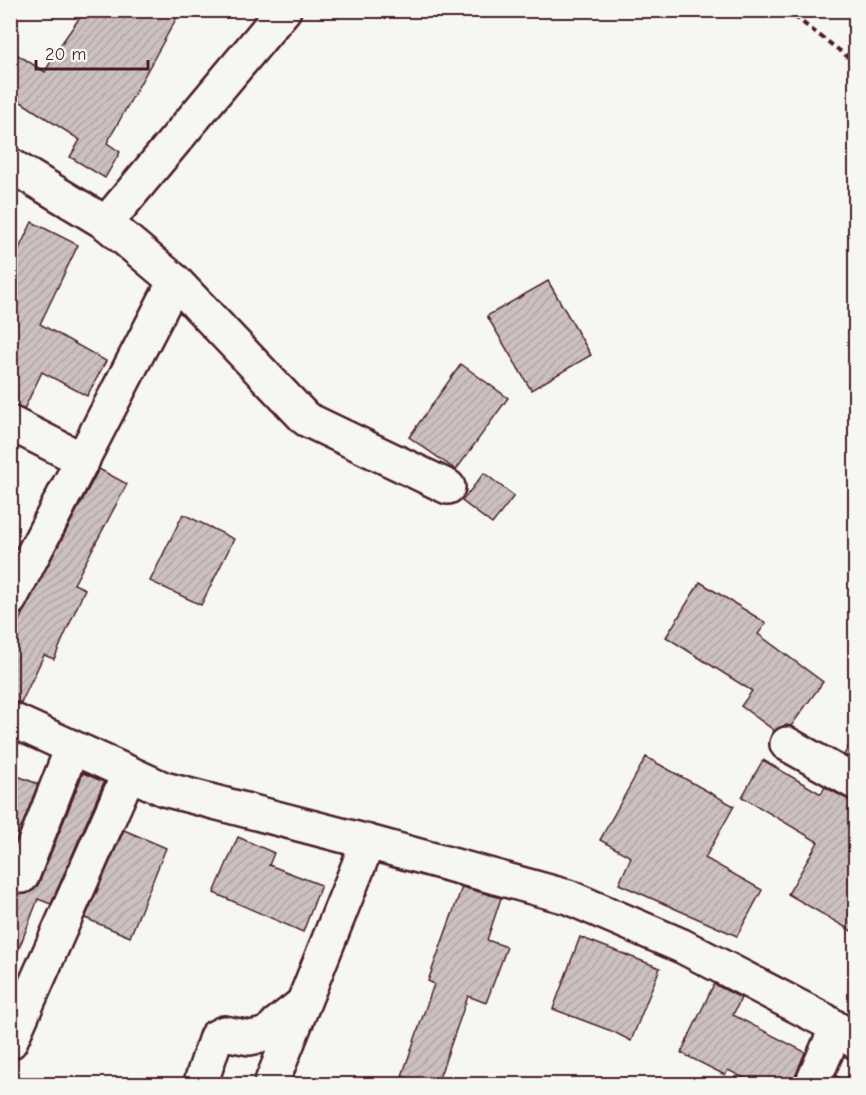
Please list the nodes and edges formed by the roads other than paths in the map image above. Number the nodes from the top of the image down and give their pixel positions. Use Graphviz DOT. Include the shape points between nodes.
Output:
graph roads {
  1 [pos="284,10"];
  2 [pos="10,165"];
  3 [pos="106,224"];
  4 [pos="175,281"];
  5 [pos="10,423"];
  6 [pos="82,460"];
  7 [pos="448,487"];
  8 [pos="10,599"];
  9 [pos="10,719"];
  10 [pos="787,744"];
  11 [pos="72,748"];
  12 [pos="129,773"];
  13 [pos="855,783"];
  14 [pos="368,842"];
  15 [pos="10,872"];
  16 [pos="304,1003"];
  17 [pos="846,1035"];
  18 [pos="10,1042"];
  19 [pos="204,1084"];
  20 [pos="271,1084"];
  21 [pos="812,1084"];
  1 -- 3 [label="street"];
  2 -- 3 [label="street"];
  3 -- 4 [label="street"];
  4 -- 6 [label="street"];
  4 -- 7 [label="street" via="306,418"];
  5 -- 6 [label="street"];
  6 -- 8 [label="street"];
  9 -- 11 [label="street"];
  10 -- 13 [label="street"];
  11 -- 12 [label="street"];
  11 -- 15 [label="street" via="22,876"];
  12 -- 14 [label="street" via="164,789"];
  12 -- 18 [label="street"];
  14 -- 16 [label="street"];
  14 -- 17 [label="street" via="568,897 682,946"];
  16 -- 19 [label="street" via="268,1034 250,1038 224,1033 216,1037 202,1079"];
  16 -- 20 [label="street"];
  17 -- 21 [label="street"];
}
